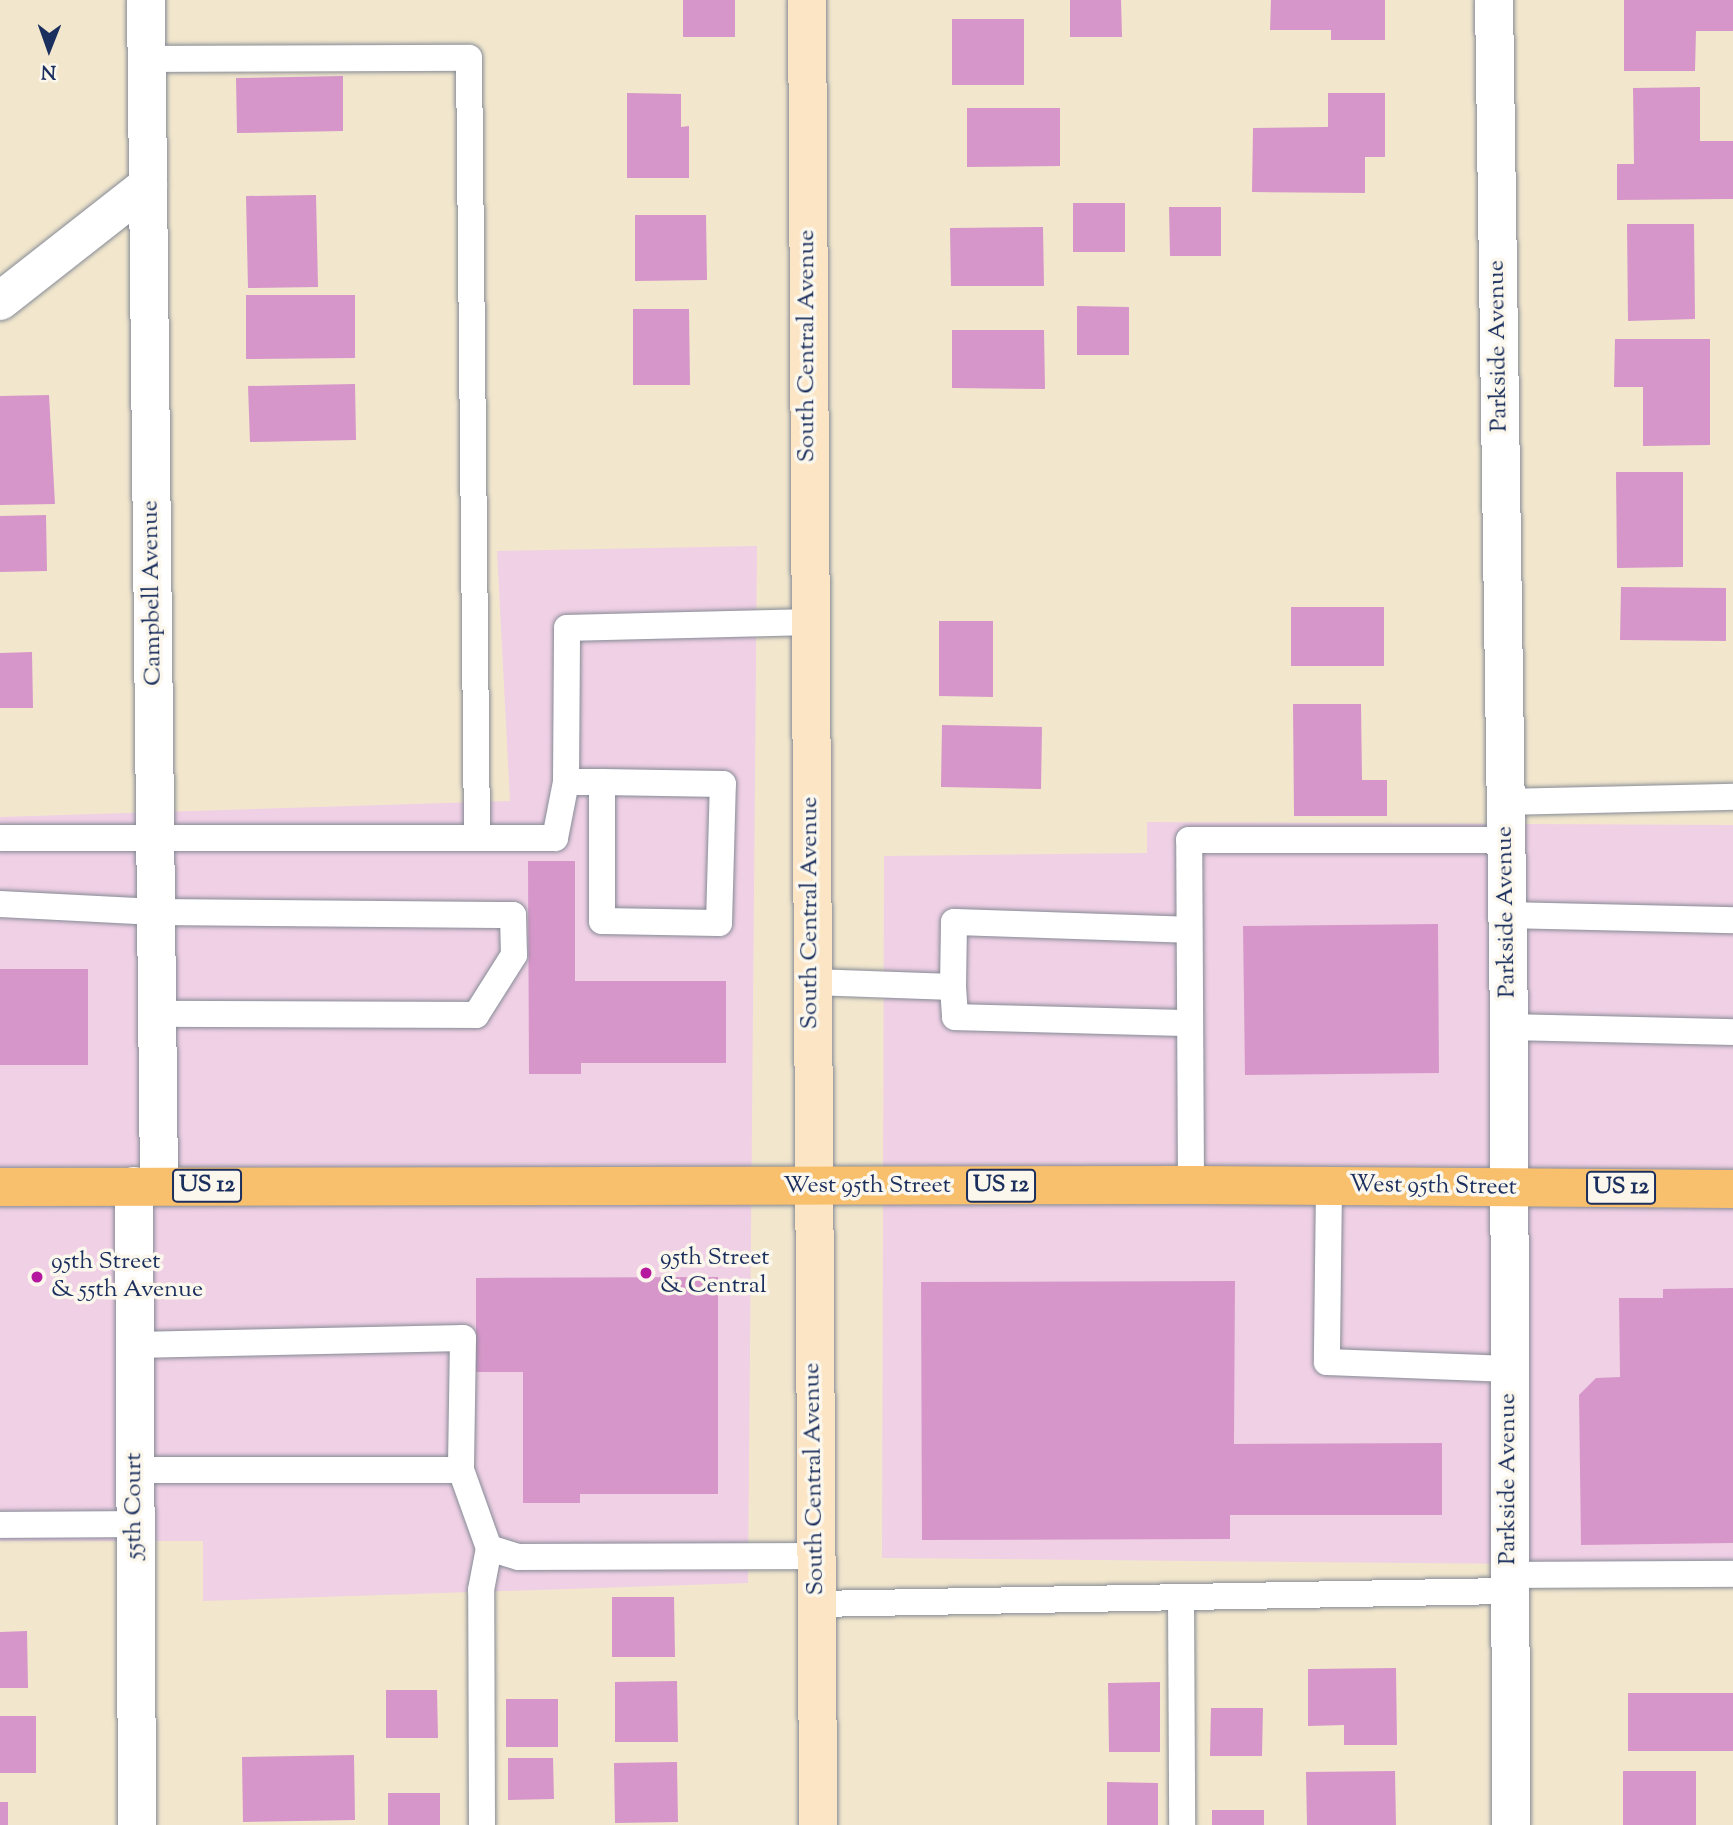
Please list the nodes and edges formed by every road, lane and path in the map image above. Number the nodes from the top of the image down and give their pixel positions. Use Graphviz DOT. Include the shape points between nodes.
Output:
graph roads {
  1 [pos="146,0"];
  2 [pos="807,0"];
  3 [pos="1494,0"];
  4 [pos="147,59"];
  5 [pos="148,185"];
  6 [pos="0,301"];
  7 [pos="810,622"];
  8 [pos="566,782"];
  9 [pos="602,782"];
  10 [pos="1733,797"];
  11 [pos="1505,802"];
  12 [pos="155,837"];
  13 [pos="0,838"];
  14 [pos="477,838"];
  15 [pos="1506,840"];
  16 [pos="0,904"];
  17 [pos="156,912"];
  18 [pos="1507,915"];
  19 [pos="1733,920"];
  20 [pos="1189,930"];
  21 [pos="812,982"];
  22 [pos="953,987"];
  23 [pos="157,1014"];
  24 [pos="1190,1023"];
  25 [pos="1509,1027"];
  26 [pos="1733,1032"];
  27 [pos="1191,1185"];
  28 [pos="146,1186"];
  29 [pos="1329,1186"];
  30 [pos="0,1187"];
  31 [pos="811,1187"];
  32 [pos="1509,1188"];
  33 [pos="1733,1189"];
  34 [pos="135,1345"];
  35 [pos="1510,1369"];
  36 [pos="135,1470"];
  37 [pos="461,1470"];
  38 [pos="135,1524"];
  39 [pos="0,1525"];
  40 [pos="489,1548"];
  41 [pos="816,1556"];
  42 [pos="1733,1574"];
  43 [pos="1508,1583"];
  44 [pos="1181,1597"];
  45 [pos="816,1604"];
  46 [pos="137,1825"];
  47 [pos="482,1825"];
  48 [pos="818,1825"];
  49 [pos="1182,1825"];
  50 [pos="1511,1825"];
  1 -- 4 [label="street, Campbell Avenue"];
  2 -- 7 [label="street, South Central Avenue"];
  3 -- 11 [label="street, Parkside Avenue"];
  4 -- 5 [label="street, Campbell Avenue"];
  4 -- 14 [label="lane" via="469,58"];
  5 -- 6 [label="street"];
  5 -- 12 [label="street, Campbell Avenue"];
  7 -- 8 [label="lane" via="567,628"];
  7 -- 21 [label="street, South Central Avenue"];
  8 -- 9 [label="lane"];
  8 -- 14 [label="lane" via="555,838"];
  9 -- 9 [label="lane" via="602,921 719,923 723,784"];
  10 -- 11 [label="lane"];
  11 -- 15 [label="street, Parkside Avenue"];
  12 -- 13 [label="lane"];
  12 -- 14 [label="lane"];
  12 -- 17 [label="street, Campbell Avenue"];
  15 -- 18 [label="street, Parkside Avenue"];
  15 -- 20 [label="lane" via="1189,840"];
  16 -- 17 [label="lane"];
  17 -- 23 [label="street, Campbell Avenue"];
  17 -- 23 [label="lane" via="513,915 514,955 476,1015"];
  18 -- 19 [label="lane"];
  18 -- 25 [label="street, Parkside Avenue"];
  20 -- 22 [label="lane" via="954,922"];
  20 -- 24 [label="lane"];
  21 -- 22 [label="lane"];
  21 -- 31 [label="street, South Central Avenue"];
  22 -- 24 [label="lane" via="955,1017"];
  23 -- 28 [label="street, Campbell Avenue"];
  24 -- 27 [label="lane"];
  25 -- 26 [label="lane"];
  25 -- 32 [label="street, Parkside Avenue"];
  27 -- 29 [label="main road, West 95th Street / US 12"];
  27 -- 31 [label="main road, West 95th Street / US 12"];
  28 -- 30 [label="main road, West 95th Street / US 12"];
  28 -- 31 [label="main road, West 95th Street / US 12"];
  28 -- 34 [label="street, 55th Court"];
  29 -- 32 [label="main road, West 95th Street / US 12"];
  29 -- 35 [label="lane" via="1327,1362"];
  31 -- 41 [label="street, South Central Avenue"];
  32 -- 33 [label="main road, West 95th Street / US 12"];
  32 -- 35 [label="street, Parkside Avenue"];
  34 -- 36 [label="street, 55th Court"];
  34 -- 37 [label="lane" via="463,1338"];
  35 -- 43 [label="street, Parkside Avenue"];
  36 -- 37 [label="lane"];
  36 -- 38 [label="street, 55th Court"];
  37 -- 40 [label="lane"];
  38 -- 39 [label="lane"];
  38 -- 46 [label="street, 55th Court"];
  40 -- 41 [label="lane" via="519,1557"];
  40 -- 47 [label="lane" via="481,1590"];
  41 -- 45 [label="street, South Central Avenue"];
  42 -- 43 [label="lane"];
  43 -- 44 [label="lane"];
  43 -- 50 [label="street, Parkside Avenue"];
  44 -- 45 [label="lane"];
  44 -- 49 [label="lane"];
  45 -- 48 [label="street, South Central Avenue"];
}
